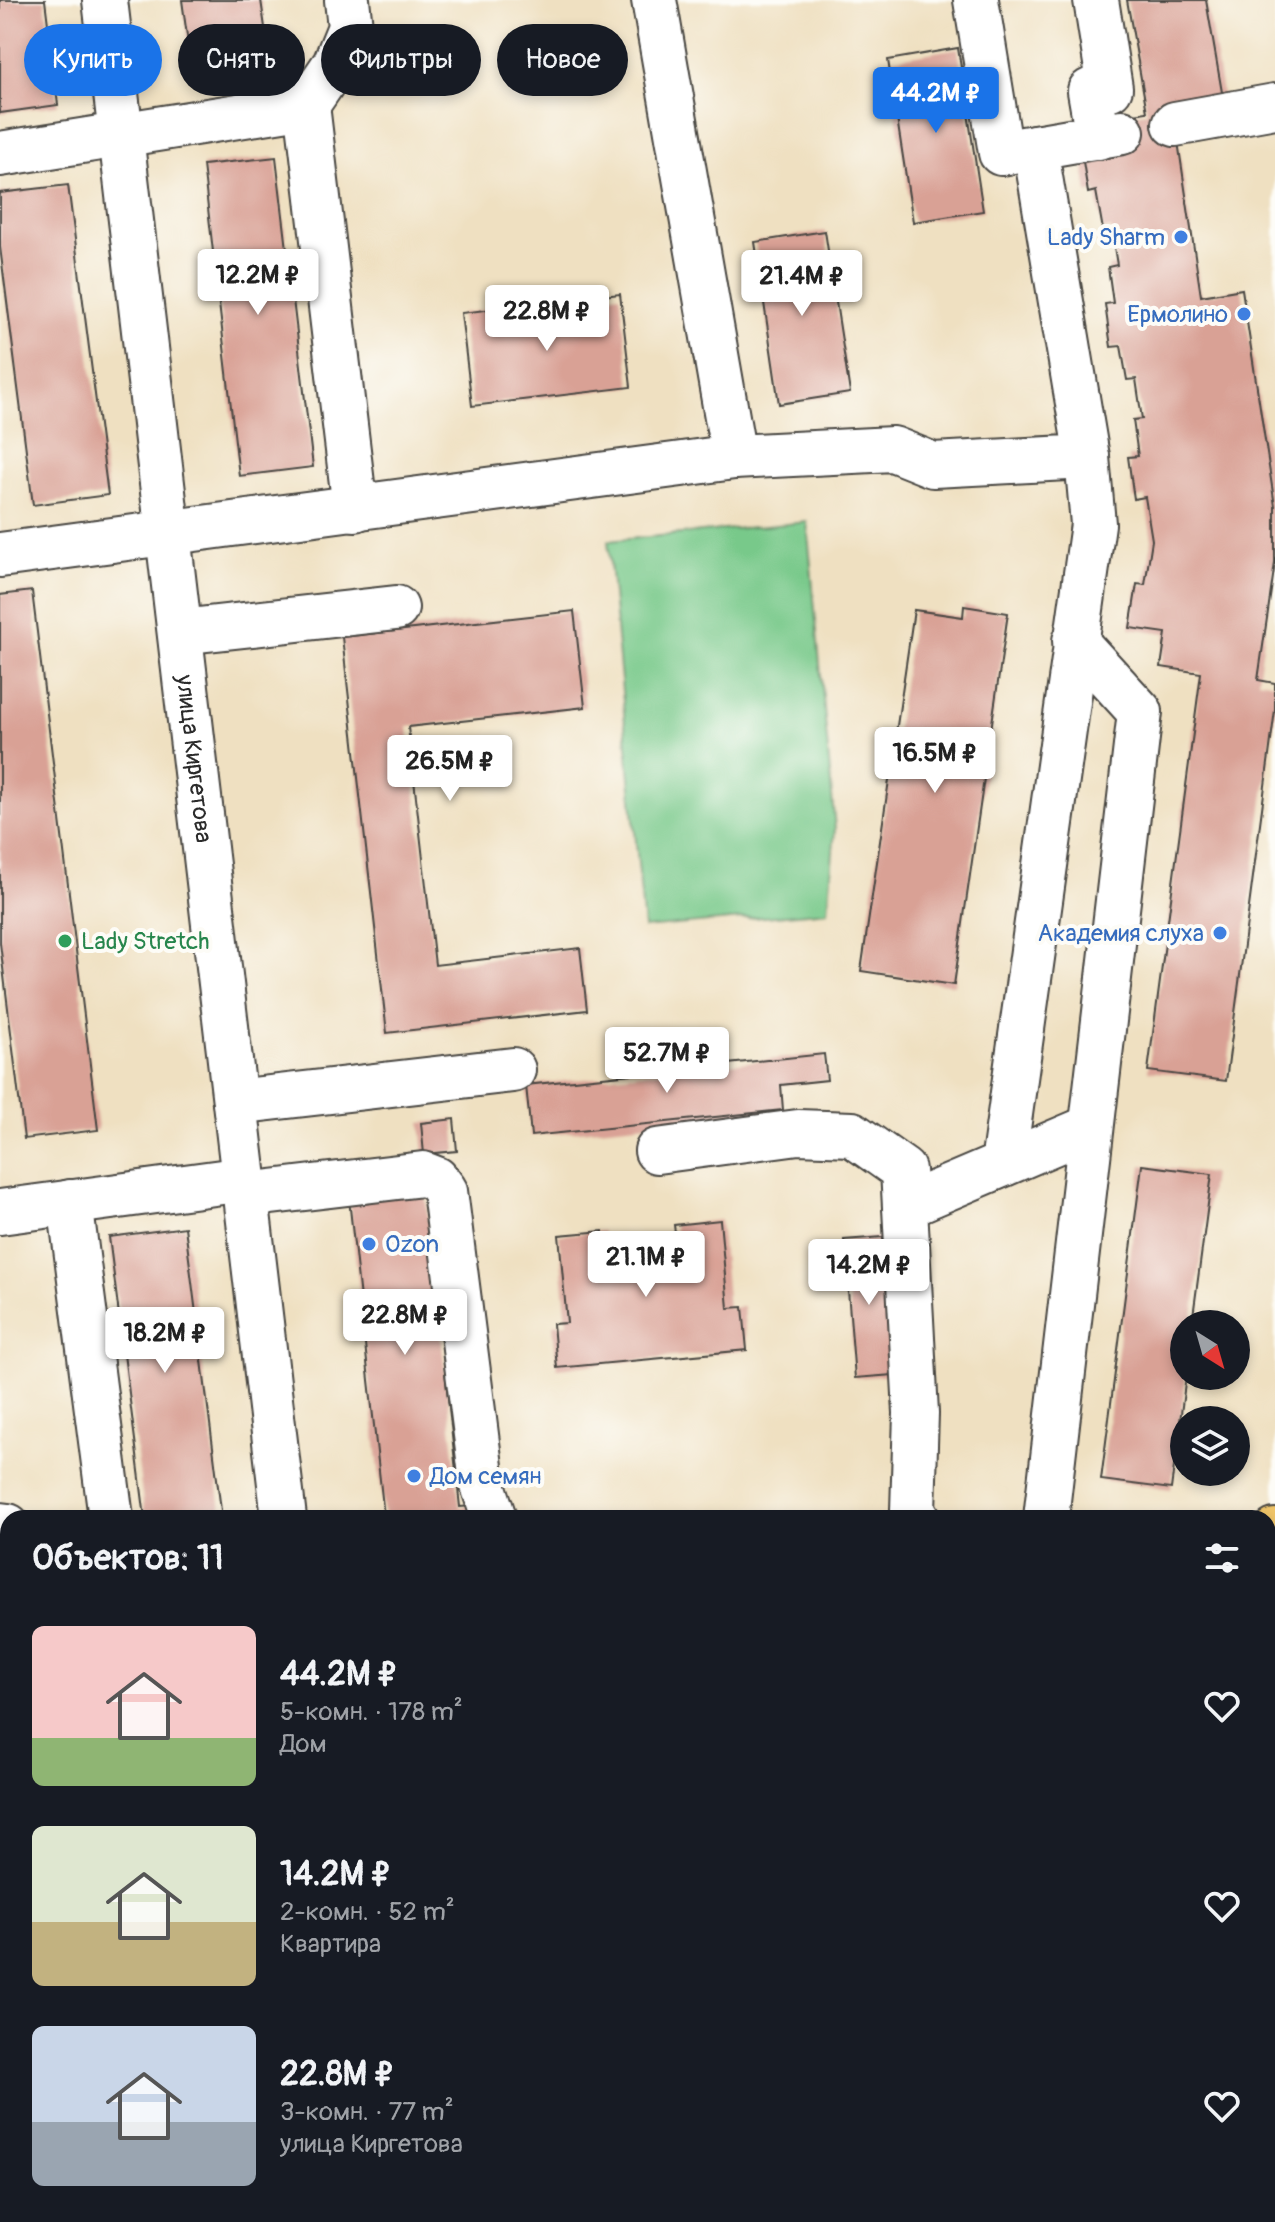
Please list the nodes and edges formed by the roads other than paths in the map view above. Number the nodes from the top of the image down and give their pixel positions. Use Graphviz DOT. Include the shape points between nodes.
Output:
graph roads {
  1 [pos="105,0"];
  2 [pos="347,0"];
  3 [pos="654,0"];
  4 [pos="976,0"];
  5 [pos="1096,0"];
  6 [pos="307,105"];
  7 [pos="1275,106"];
  8 [pos="1175,124"];
  9 [pos="121,134"];
  10 [pos="1035,147"];
  11 [pos="0,154"];
  12 [pos="734,457"];
  13 [pos="1087,457"];
  14 [pos="355,509"];
  15 [pos="168,533"];
  16 [pos="0,555"];
  17 [pos="396,608"];
  18 [pos="180,632"];
  19 [pos="1075,641"];
  20 [pos="513,1070"];
  21 [pos="235,1102"];
  22 [pos="1091,1127"];
  23 [pos="657,1151"];
  24 [pos="1003,1164"];
  25 [pos="245,1187"];
  26 [pos="70,1202"];
  27 [pos="905,1206"];
  28 [pos="0,1212"];
  29 [pos="110,1510"];
  30 [pos="283,1510"];
  31 [pos="491,1510"];
  32 [pos="913,1510"];
  33 [pos="1047,1510"];
  1 -- 9 [label="street, улица Киргетова"];
  2 -- 6 [label="street" via="350,27 335,64"];
  3 -- 12 [label="street"];
  4 -- 10 [label="street" via="1001,153"];
  5 -- 10 [label="street" via="1110,88 1090,91 1110,134"];
  6 -- 9 [label="street"];
  6 -- 14 [label="street"];
  7 -- 8 [label="street"];
  9 -- 11 [label="street"];
  9 -- 15 [label="street, улица Киргетова"];
  10 -- 13 [label="street"];
  12 -- 13 [label="street" via="893,449 933,465"];
  12 -- 14 [label="street"];
  13 -- 19 [label="street" via="1093,524"];
  14 -- 15 [label="street"];
  15 -- 16 [label="street"];
  15 -- 18 [label="street, улица Киргетова"];
  17 -- 18 [label="street"];
  18 -- 21 [label="street, улица Киргетова"];
  19 -- 22 [label="street" via="1140,712"];
  19 -- 24 [label="street"];
  20 -- 21 [label="street"];
  21 -- 25 [label="street, улица Киргетова"];
  22 -- 24 [label="street"];
  22 -- 33 [label="street"];
  23 -- 27 [label="street" via="798,1132 852,1134 903,1170"];
  24 -- 27 [label="street"];
  25 -- 26 [label="street"];
  25 -- 30 [label="street, улица Киргетова"];
  25 -- 31 [label="street" via="423,1174 436,1179 445,1191 482,1482"];
  26 -- 28 [label="street"];
  26 -- 29 [label="street"];
  27 -- 32 [label="street" via="916,1413"];
}
